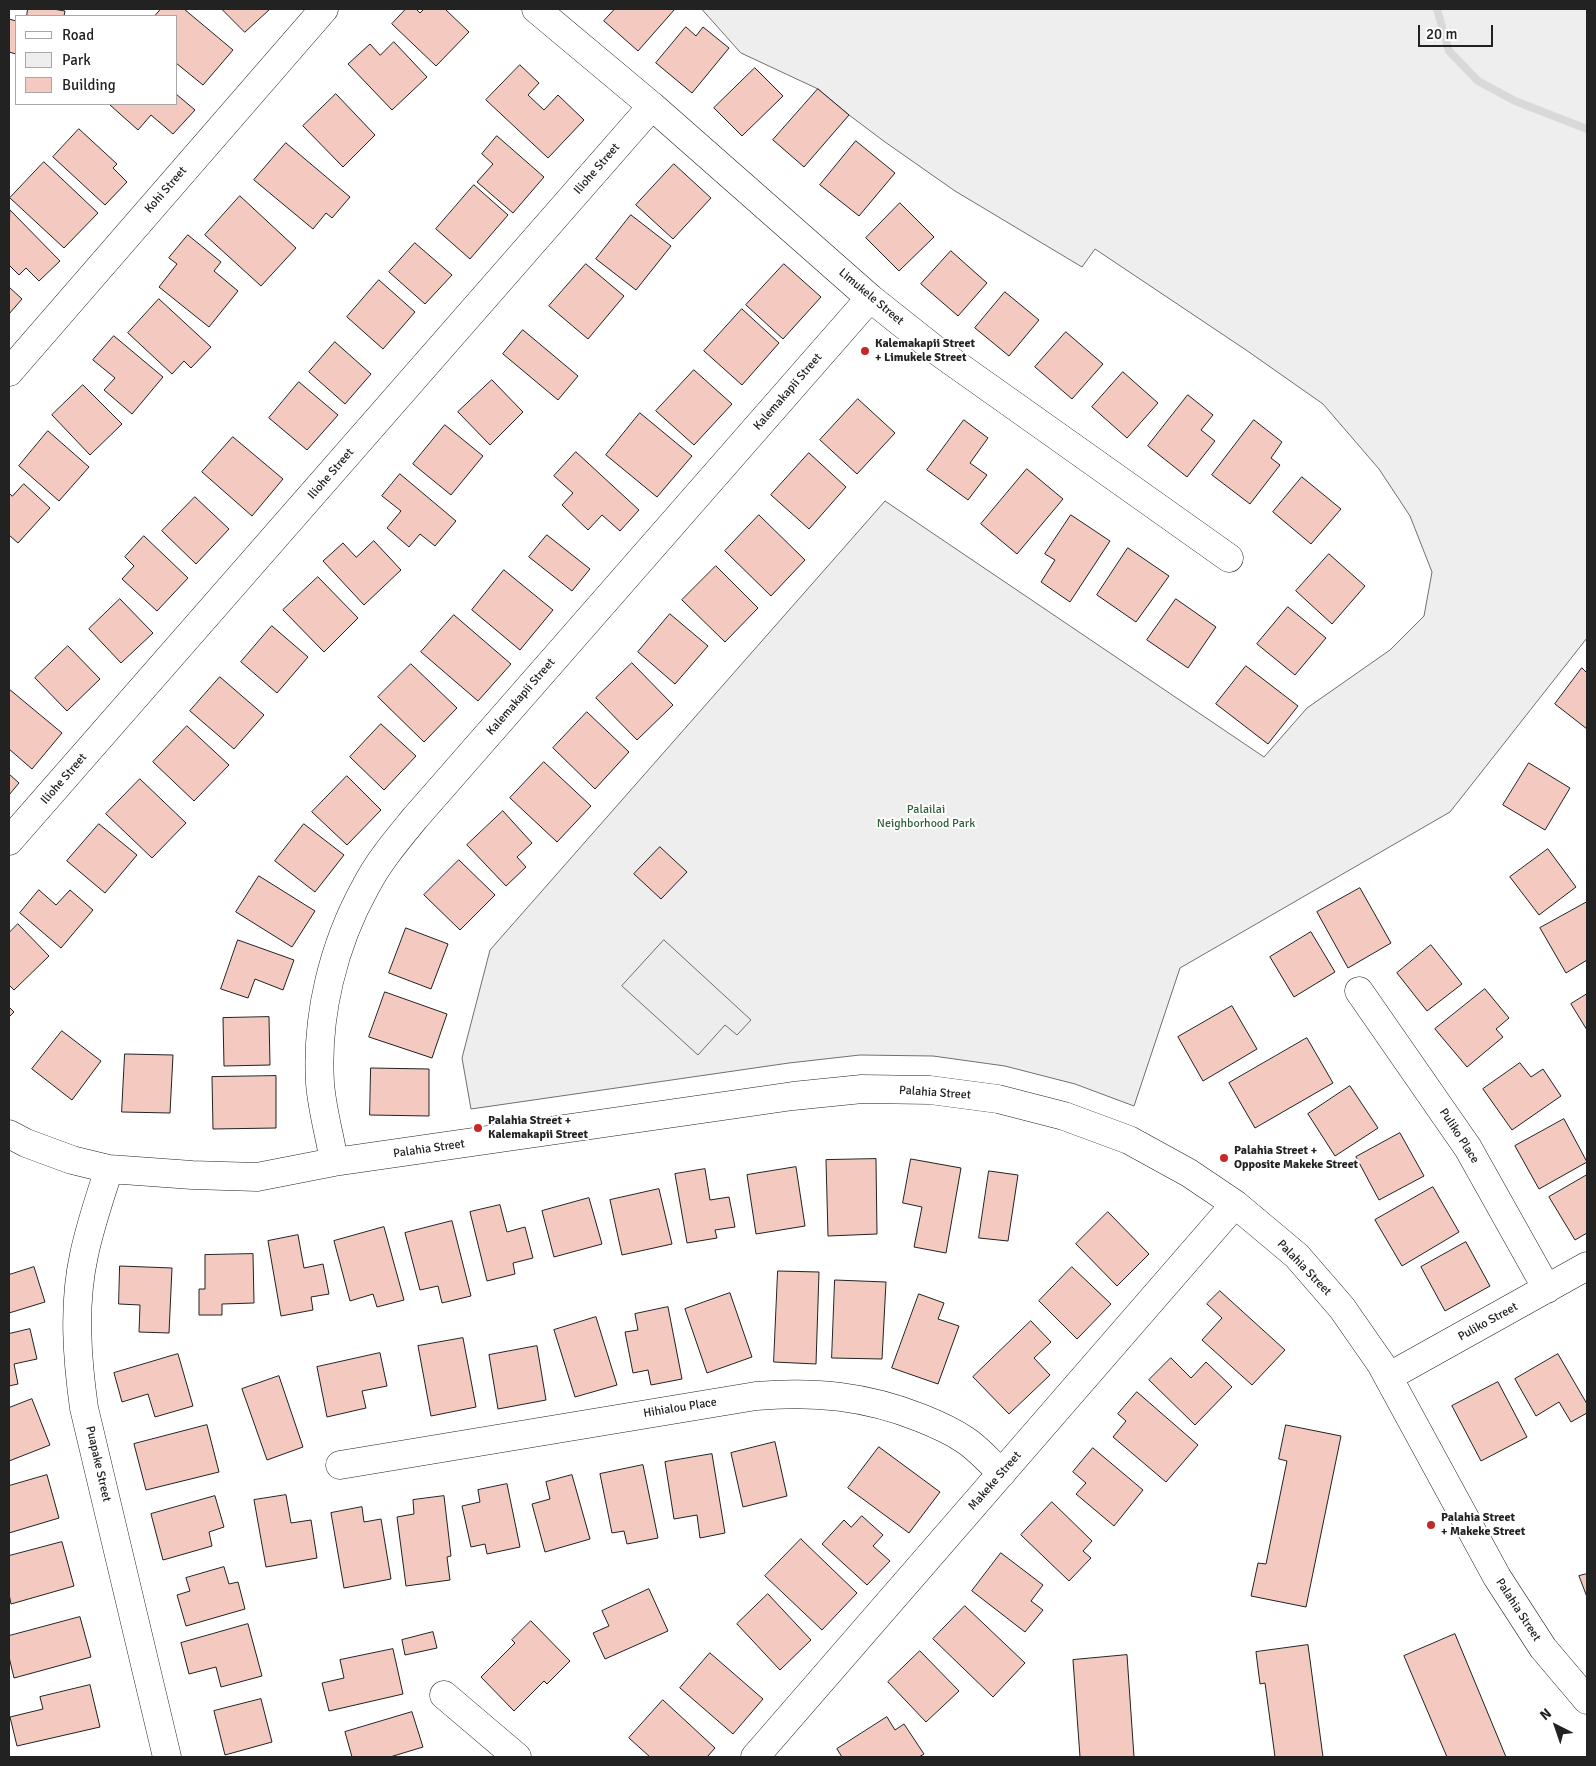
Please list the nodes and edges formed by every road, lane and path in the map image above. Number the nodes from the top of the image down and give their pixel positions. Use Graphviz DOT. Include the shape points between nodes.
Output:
graph roads {
  1 [pos="324,9"];
  2 [pos="536,9"];
  3 [pos="652,106"];
  4 [pos="870,298"];
  5 [pos="9,372"];
  6 [pos="1229,558"];
  7 [pos="9,841"];
  8 [pos="1359,991"];
  9 [pos="9,1134"];
  10 [pos="334,1162"];
  11 [pos="109,1169"];
  12 [pos="1236,1204"];
  13 [pos="1587,1266"];
  14 [pos="1547,1289"];
  15 [pos="1388,1377"];
  16 [pos="340,1465"];
  17 [pos="1002,1473"];
  18 [pos="444,1695"];
  19 [pos="1587,1700"];
  20 [pos="766,1753"];
  21 [pos="167,1757"];
  22 [pos="517,1757"];
  1 -- 5 [label="street, Kohi Street"];
  2 -- 3 [label="street, Limukele Street"];
  3 -- 4 [label="street, Limukele Street"];
  3 -- 7 [label="street, Iliohe Street"];
  4 -- 6 [label="street, Limukele Street" via="933,348"];
  4 -- 10 [label="street, Kalemakapii Street" via="415,818 388,850 366,885 334,962 320,1043 320,1084"];
  8 -- 14 [label="street, Puliko Place" via="1468,1148"];
  9 -- 11 [label="street, Palahia Street" via="72,1160"];
  10 -- 11 [label="street, Palahia Street" via="257,1177 192,1176"];
  10 -- 12 [label="street, Palahia Street" via="793,1096 862,1089 930,1090 998,1099 1064,1116 1129,1140"];
  11 -- 21 [label="street, Puapake Street" via="84,1255 78,1293 79,1370 84,1408"];
  12 -- 15 [label="street, Palahia Street" via="1297,1256 1342,1308"];
  12 -- 17 [label="street, Makeke Street"];
  13 -- 14 [label="street, Puliko Street"];
  14 -- 15 [label="street, Puliko Street"];
  15 -- 19 [label="street, Palahia Street" via="1497,1577 1543,1648"];
  16 -- 17 [label="street, Hihialou Place" via="756,1396 792,1393 829,1394 900,1410 966,1440"];
  17 -- 20 [label="street, Makeke Street"];
  18 -- 22 [label="street"];
}
